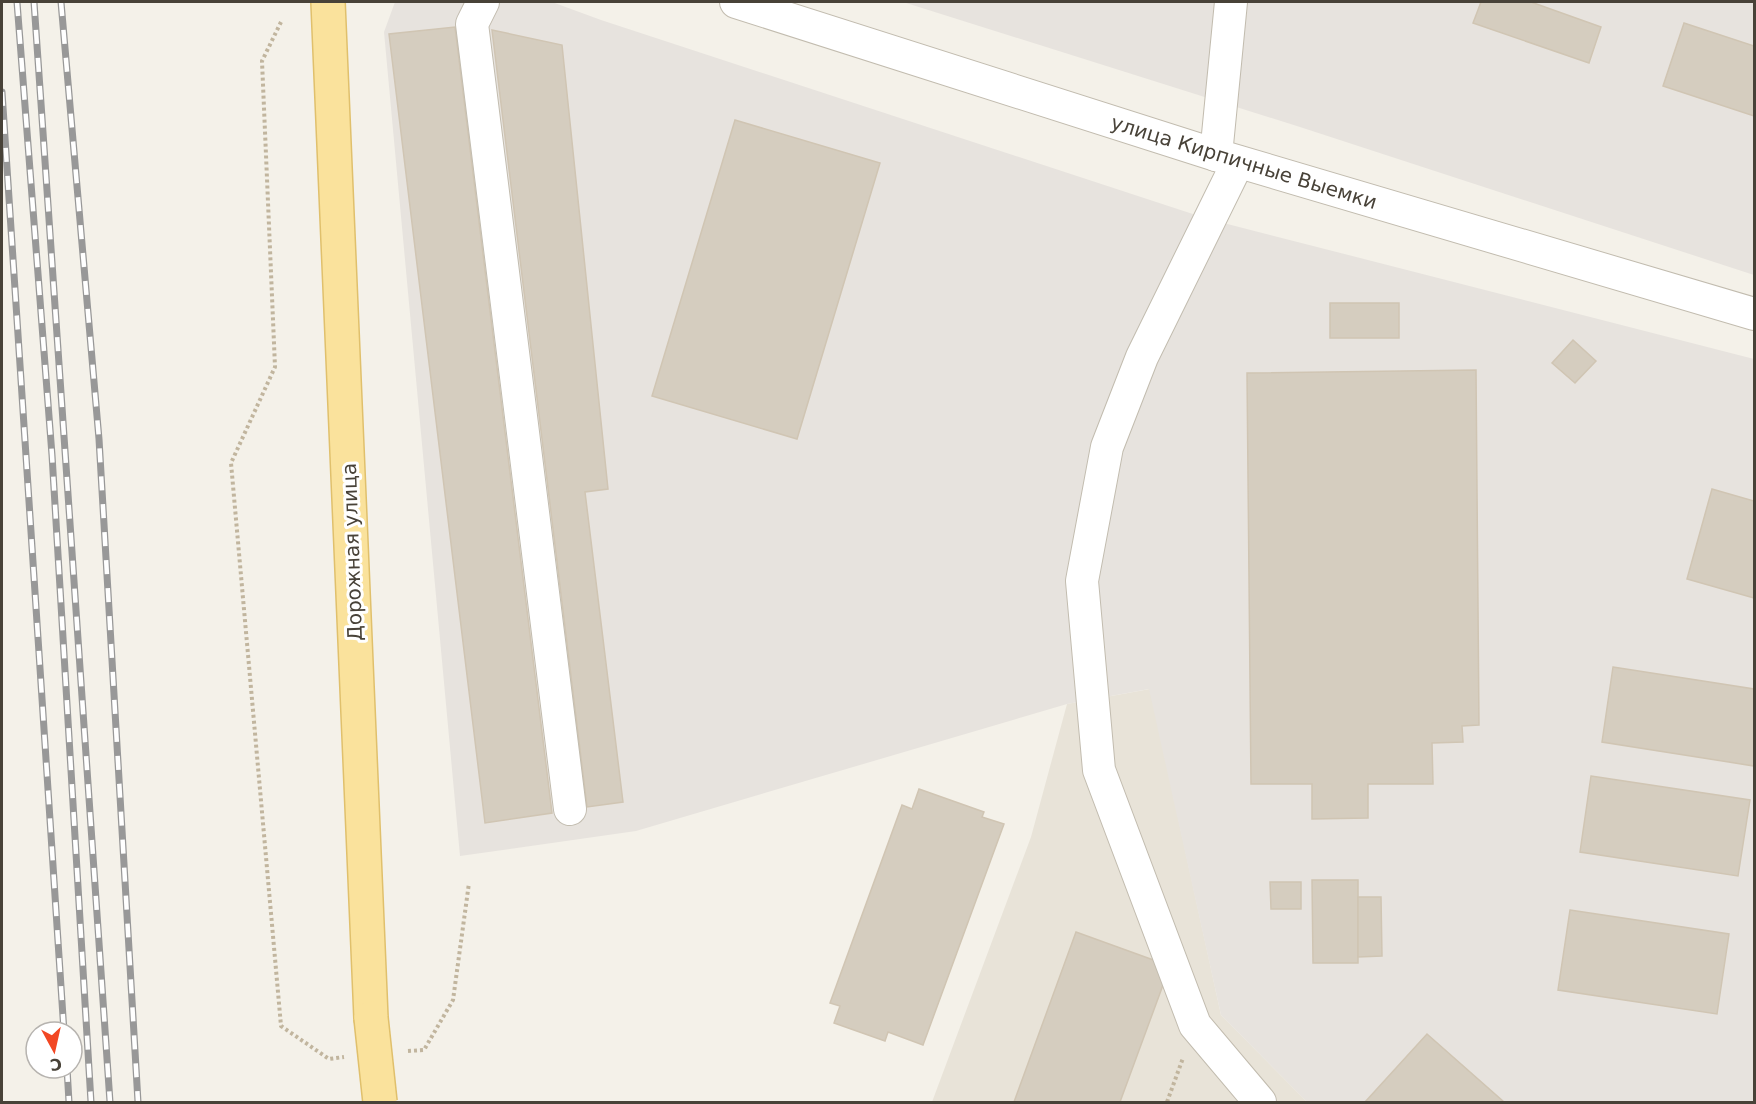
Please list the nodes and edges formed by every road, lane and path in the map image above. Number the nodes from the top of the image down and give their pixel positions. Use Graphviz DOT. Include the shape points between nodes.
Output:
graph roads {
  1 [pos="328,2"];
  2 [pos="483,2"];
  3 [pos="735,2"];
  4 [pos="1231,2"];
  5 [pos="281,22"];
  6 [pos="1227,158"];
  7 [pos="1755,314"];
  8 [pos="570,809"];
  9 [pos="469,884"];
  10 [pos="1195,1025"];
  11 [pos="400,1052"];
  12 [pos="353,1056"];
  13 [pos="380,1102"];
  14 [pos="1167,1102"];
  15 [pos="1260,1102"];
  1 -- 13 [label="main road, Дорожная улица, bridge" via="371,1018"];
  2 -- 8 [label="street" via="472,24"];
  3 -- 6 [label="street, улица Кирпичные Выемки"];
  4 -- 6 [label="street"];
  5 -- 12 [label="path" via="262,61 275,367 231,463 281,1026 329,1059"];
  6 -- 7 [label="street, улица Кирпичные Выемки"];
  6 -- 10 [label="street" via="1107,447 1082,581 1100,770"];
  9 -- 11 [label="path" via="453,1000 424,1050"];
  10 -- 14 [label="path"];
  10 -- 15 [label="street"];
}
